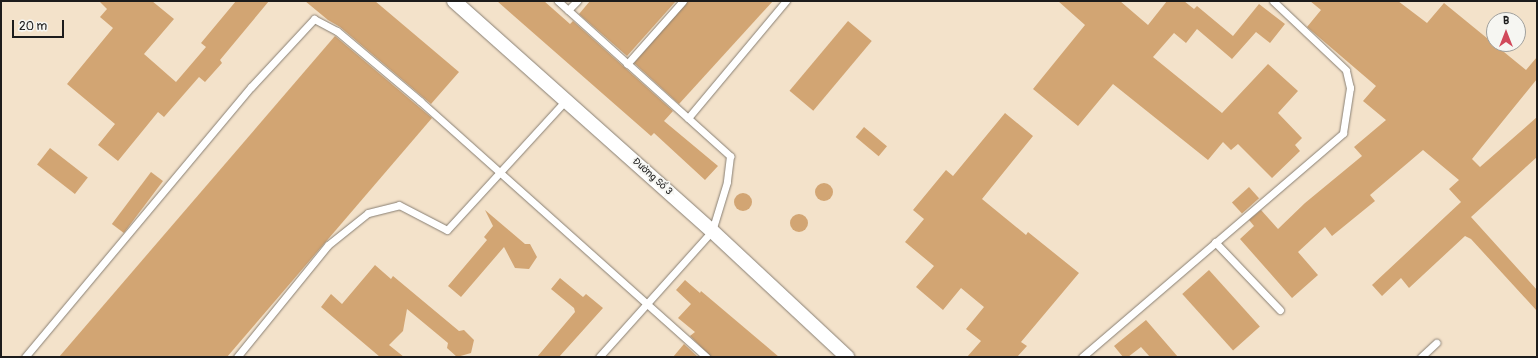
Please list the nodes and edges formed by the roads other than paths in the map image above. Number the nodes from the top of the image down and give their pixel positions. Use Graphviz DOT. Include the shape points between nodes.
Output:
graph roads {
  1 [pos="454,1"];
  2 [pos="558,1"];
  3 [pos="577,1"];
  4 [pos="683,1"];
  5 [pos="786,1"];
  6 [pos="1273,1"];
  7 [pos="568,10"];
  8 [pos="627,64"];
  9 [pos="566,100"];
  10 [pos="688,118"];
  11 [pos="499,171"];
  12 [pos="712,232"];
  13 [pos="1215,242"];
  14 [pos="645,303"];
  15 [pos="1280,310"];
  16 [pos="1436,343"];
  17 [pos="25,357"];
  18 [pos="238,357"];
  19 [pos="599,357"];
  20 [pos="706,357"];
  21 [pos="847,357"];
  22 [pos="1082,357"];
  23 [pos="1421,357"];
  1 -- 9 [label="street, Đường Số 3"];
  2 -- 7 [label="lane"];
  3 -- 7 [label="lane"];
  4 -- 8 [label="lane"];
  5 -- 10 [label="lane"];
  6 -- 13 [label="lane" via="1346,70 1350,88 1343,134"];
  7 -- 8 [label="lane"];
  8 -- 10 [label="lane"];
  9 -- 11 [label="lane"];
  9 -- 12 [label="street, Đường Số 3"];
  10 -- 12 [label="lane" via="730,156 727,182"];
  11 -- 14 [label="lane"];
  11 -- 17 [label="lane" via="337,31 314,19 251,87"];
  11 -- 18 [label="lane" via="447,230 400,205 368,213 328,245"];
  12 -- 14 [label="lane"];
  12 -- 21 [label="street, Đường Số 3"];
  13 -- 15 [label="lane"];
  13 -- 22 [label="lane"];
  14 -- 19 [label="lane"];
  14 -- 20 [label="lane"];
  16 -- 23 [label="lane"];
}
